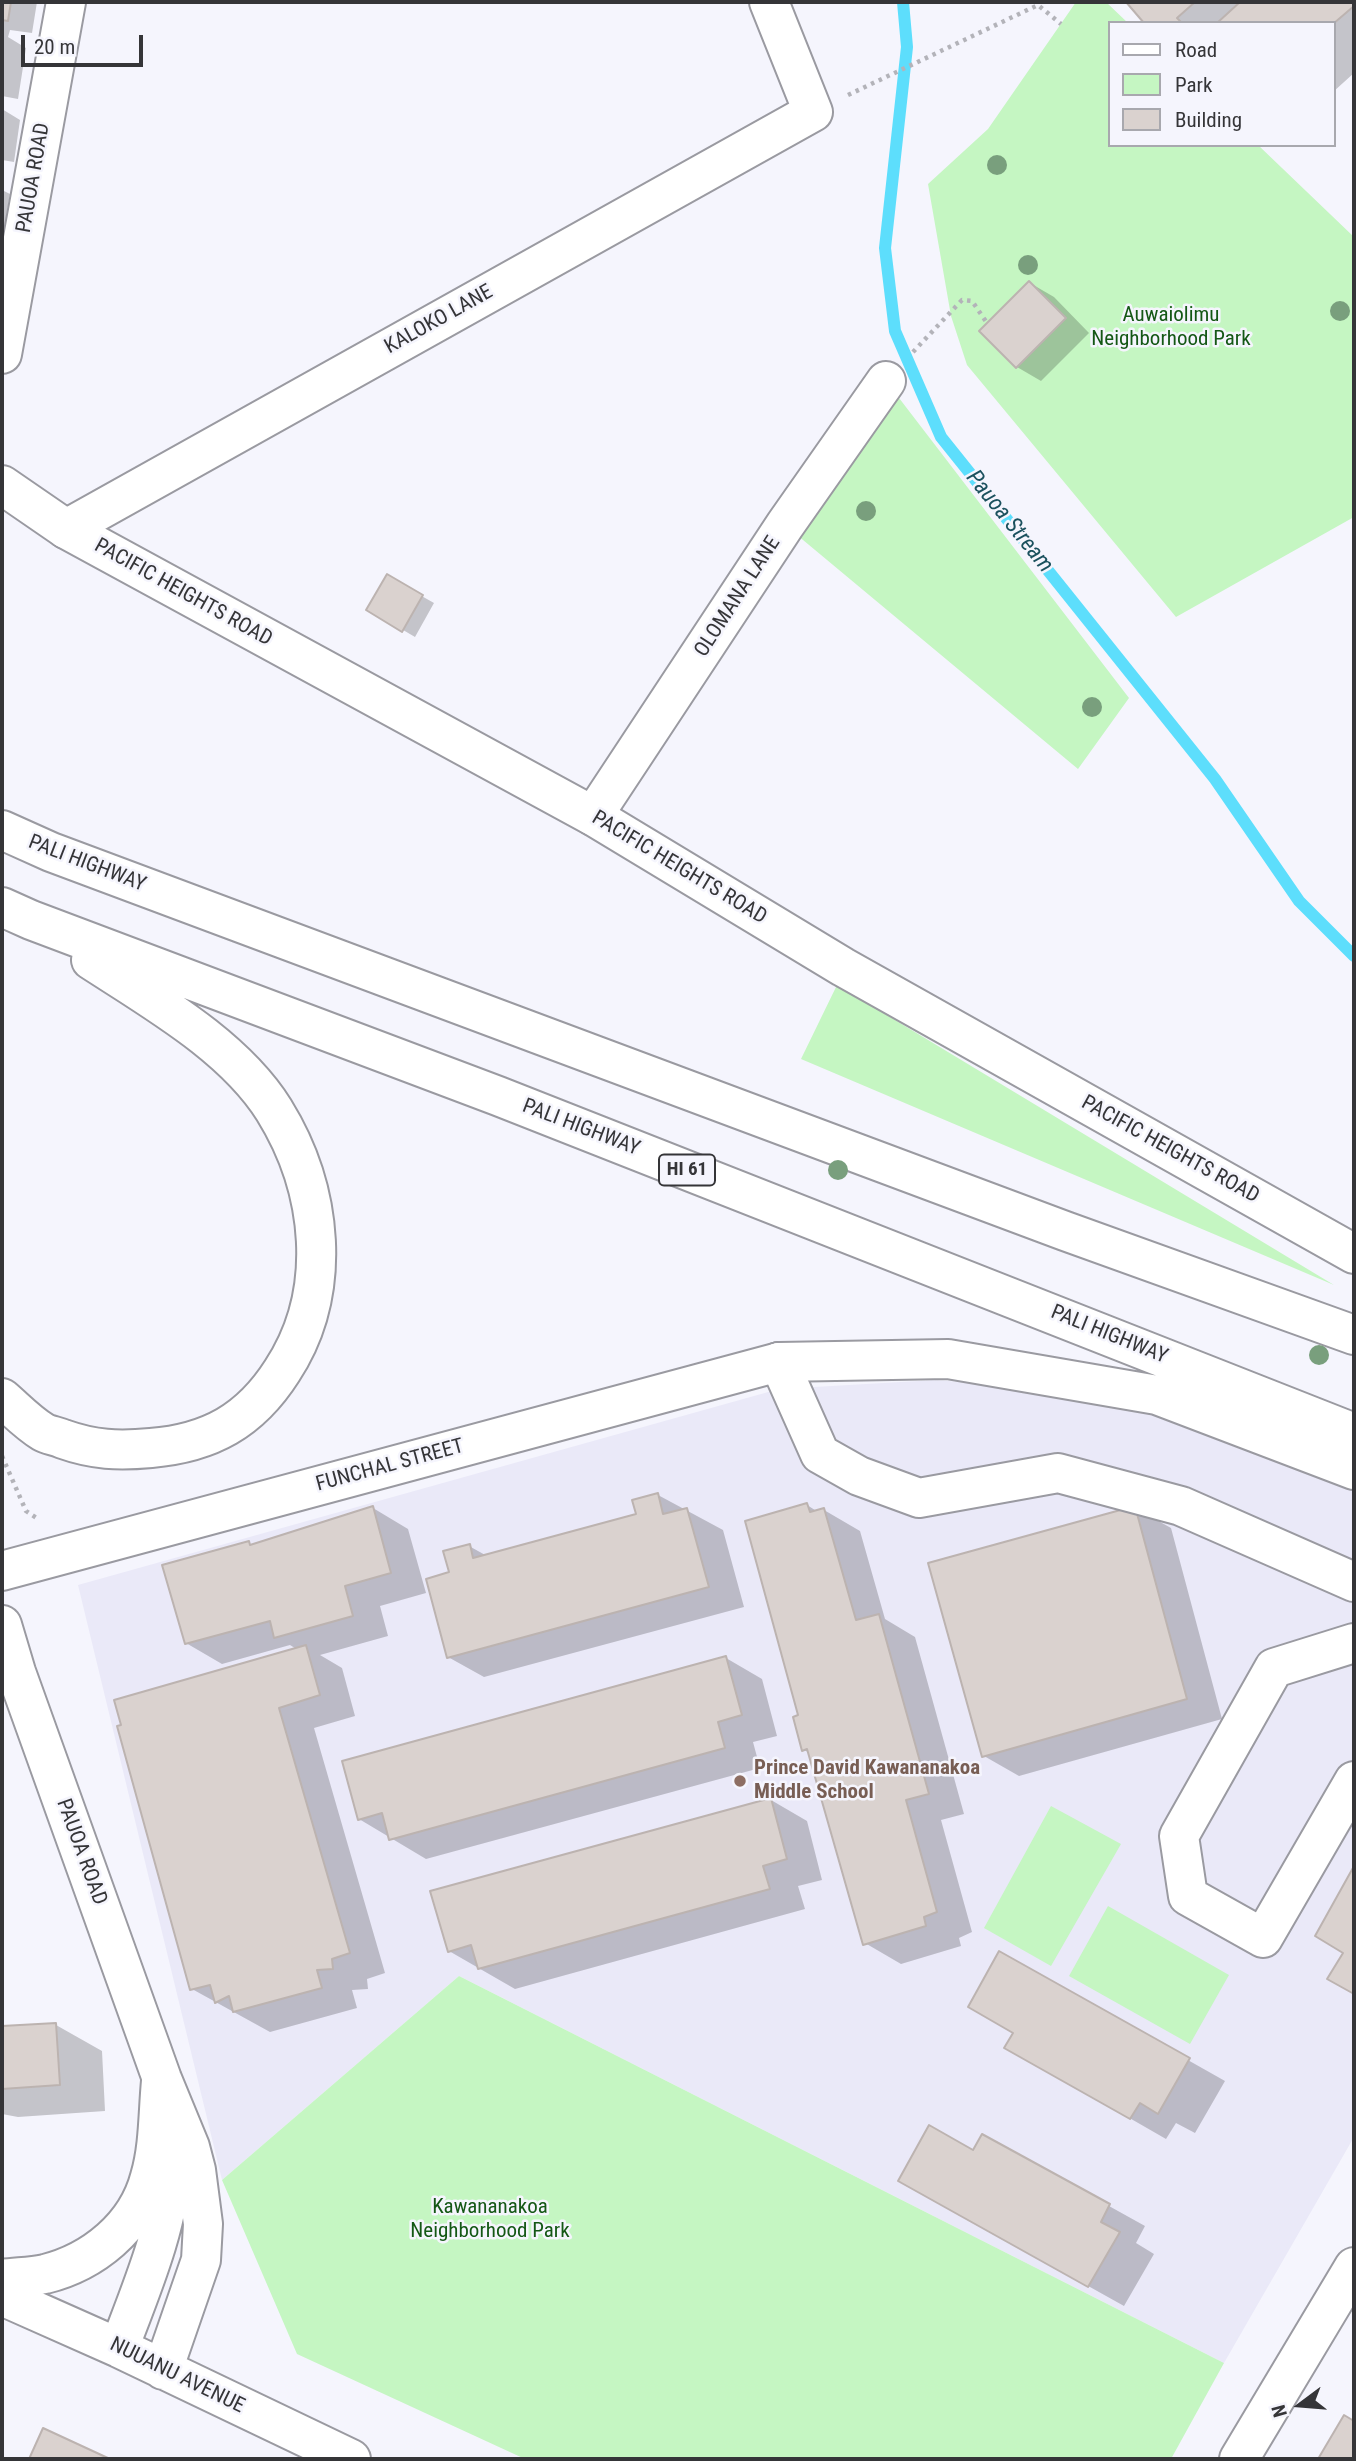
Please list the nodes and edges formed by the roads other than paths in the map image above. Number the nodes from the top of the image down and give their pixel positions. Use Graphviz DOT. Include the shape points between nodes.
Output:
graph roads {
  1 [pos="66,2"];
  2 [pos="769,2"];
  3 [pos="2,354"];
  4 [pos="886,381"];
  5 [pos="2,485"];
  6 [pos="66,529"];
  7 [pos="593,817"];
  8 [pos="2,830"];
  9 [pos="16,914"];
  10 [pos="1354,1254"];
  11 [pos="1354,1335"];
  12 [pos="779,1362"];
  13 [pos="2,1398"];
  14 [pos="1354,1433"];
  15 [pos="1354,1470"];
  16 [pos="2,1571"];
  17 [pos="1354,1582"];
  18 [pos="2,1625"];
  19 [pos="1354,1643"];
  20 [pos="1354,1781"];
  21 [pos="162,2079"];
  22 [pos="1354,2267"];
  23 [pos="2,2278"];
  24 [pos="2,2296"];
  25 [pos="119,2348"];
  26 [pos="163,2370"];
  27 [pos="351,2459"];
  28 [pos="1239,2459"];
  1 -- 3 [label="main road, PAUOA ROAD"];
  2 -- 6 [label="main road, KALOKO LANE" via="813,112"];
  4 -- 7 [label="main road, OLOMANA LANE" via="785,525"];
  5 -- 6 [label="main road, PACIFIC HEIGHTS ROAD"];
  6 -- 7 [label="main road, PACIFIC HEIGHTS ROAD"];
  7 -- 10 [label="main road, PACIFIC HEIGHTS ROAD" via="844,967"];
  8 -- 11 [label="main road, PALI HIGHWAY" via="1065,1231"];
  9 -- 13 [label="main road" via="174,1014 254,1083 274,1111 305,1176 316,1235 317,1274 311,1310 295,1351 275,1382 241,1419 202,1438 123,1451 88,1447 43,1432"];
  9 -- 14 [label="main road, PALI HIGHWAY / HI 61" via="511,1101"];
  12 -- 15 [label="main road, FUNCHAL STREET" via="948,1359 1157,1395"];
  12 -- 16 [label="main road, FUNCHAL STREET"];
  12 -- 17 [label="main road" via="820,1454 859,1476 919,1498 1058,1473 1181,1506"];
  18 -- 21 [label="main road, PAUOA ROAD"];
  19 -- 20 [label="main road" via="1274,1668 1179,1836 1188,1896 1263,1938"];
  21 -- 23 [label="main road" via="150,2176 130,2219 91,2257 43,2274"];
  21 -- 25 [label="main road" via="171,2186 151,2260"];
  21 -- 26 [label="main road" via="190,2147 203,2224 201,2260"];
  22 -- 28 [label="main road"];
  24 -- 25 [label="main road, NUUANU AVENUE"];
  25 -- 26 [label="main road, NUUANU AVENUE"];
  26 -- 27 [label="main road, NUUANU AVENUE"];
}
